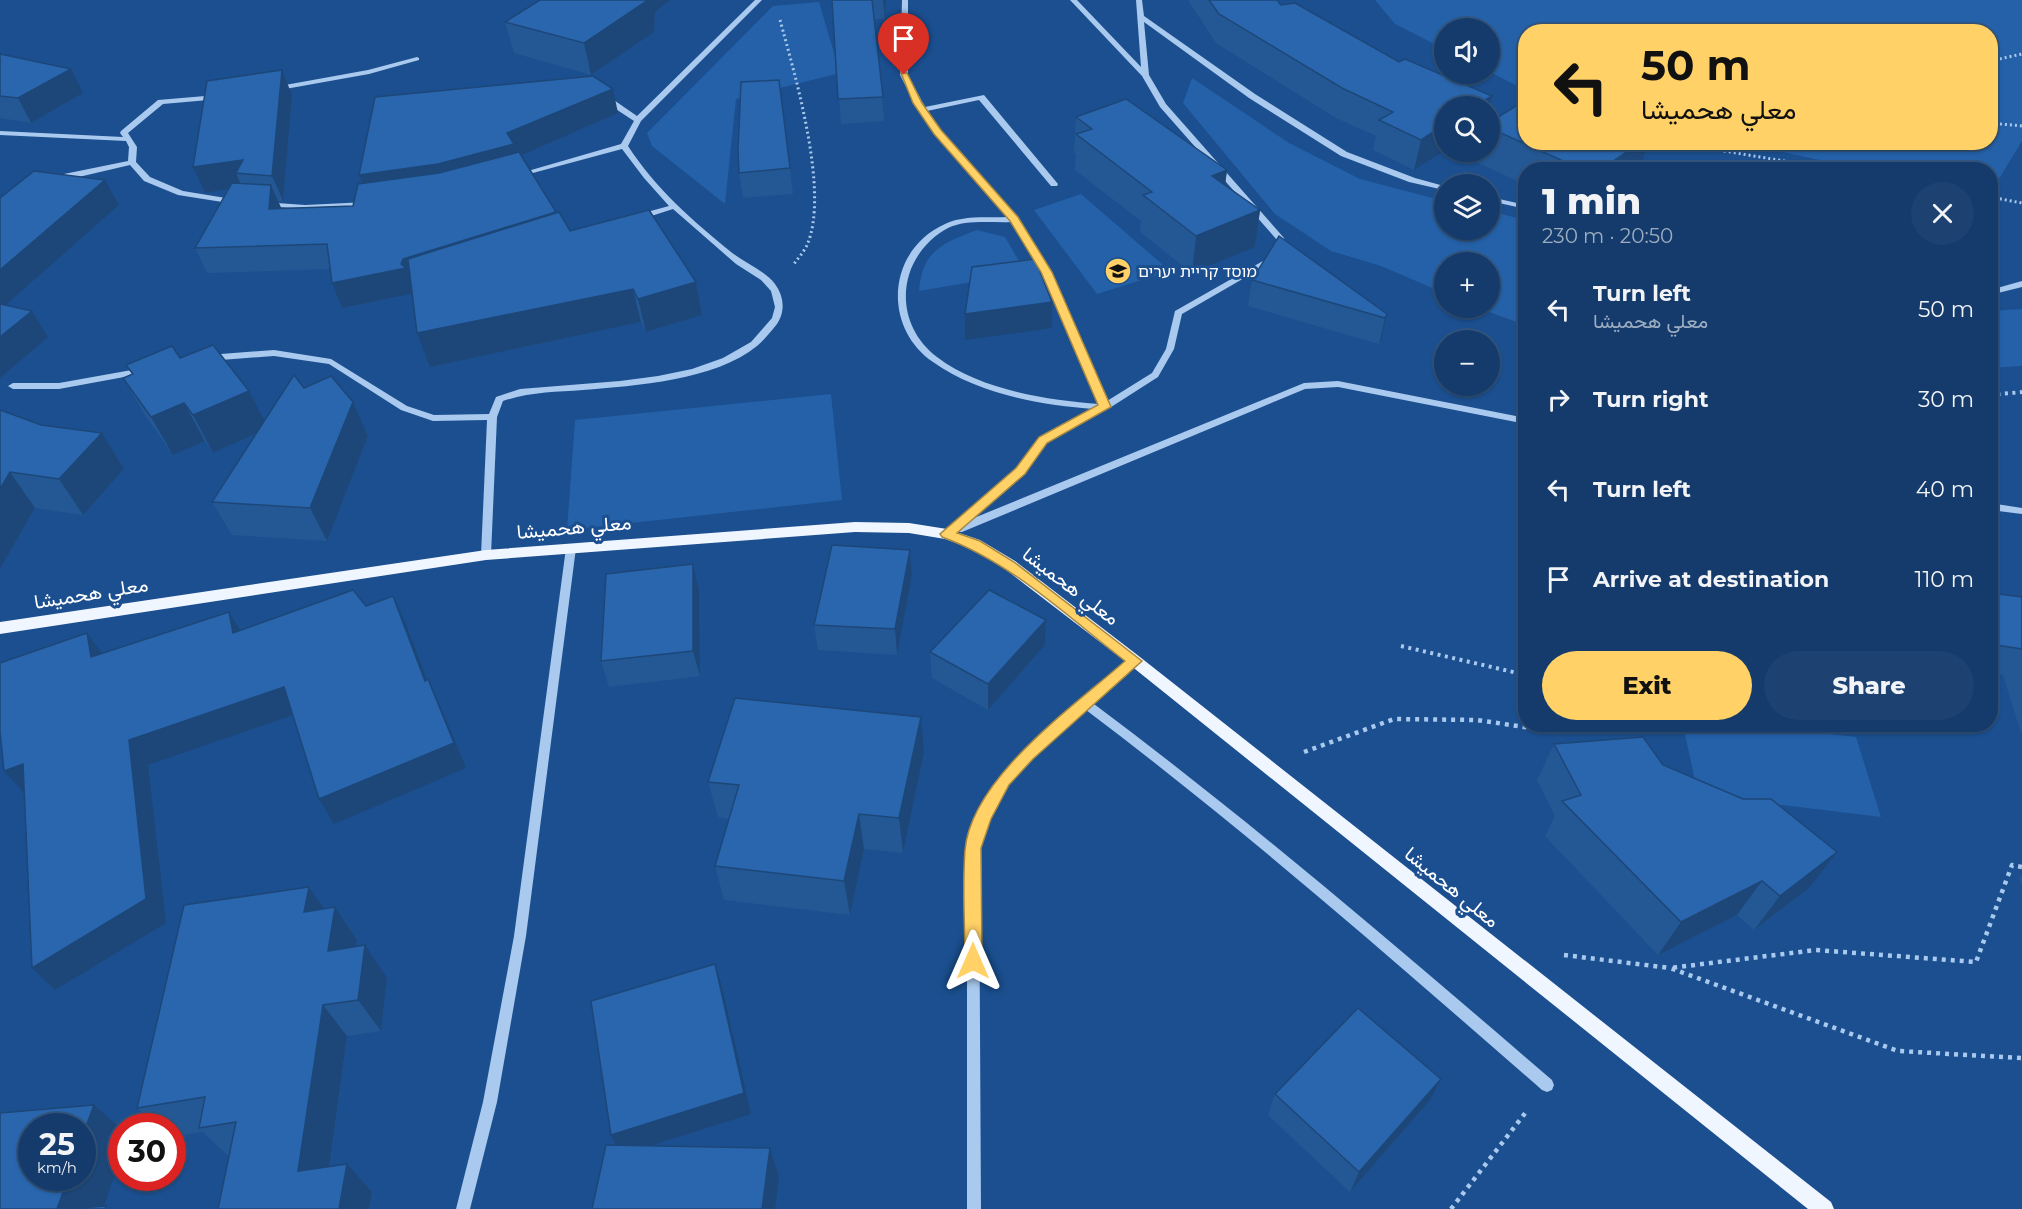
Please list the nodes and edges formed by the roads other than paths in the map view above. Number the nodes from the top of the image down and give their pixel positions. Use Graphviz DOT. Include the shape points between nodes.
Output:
graph roads {
  1 [pos="759,0"];
  2 [pos="905,0"];
  3 [pos="1073,0"];
  4 [pos="1139,0"];
  5 [pos="1141,17"];
  6 [pos="417,59"];
  7 [pos="1145,75"];
  8 [pos="593,90"];
  9 [pos="261,91"];
  10 [pos="226,96"];
  11 [pos="922,110"];
  12 [pos="638,120"];
  13 [pos="0,133"];
  14 [pos="126,140"];
  15 [pos="624,146"];
  16 [pos="132,162"];
  17 [pos="505,178"];
  18 [pos="1054,184"];
  19 [pos="45,186"];
  20 [pos="1434,186"];
  21 [pos="1500,201"];
  22 [pos="243,203"];
  23 [pos="253,203"];
  24 [pos="372,204"];
  25 [pos="1518,205"];
  26 [pos="676,206"];
  27 [pos="1014,219"];
  28 [pos="631,220"];
  29 [pos="2022,284"];
  30 [pos="1998,290"];
  31 [pos="196,359"];
  32 [pos="154,368"];
  33 [pos="13,386"];
  34 [pos="1105,407"];
  35 [pos="492,417"];
  36 [pos="1518,419"];
  37 [pos="1998,507"];
  38 [pos="2022,511"];
  39 [pos="947,534"];
  40 [pos="572,548"];
  41 [pos="486,555"];
  42 [pos="0,628"];
  43 [pos="1135,661"];
  44 [pos="1086,704"];
  45 [pos="1547,1085"];
  46 [pos="463,1209"];
  47 [pos="974,1209"];
  48 [pos="1824,1209"];
  1 -- 12 [label="street"];
  2 -- 11 [label="street" via="904,75"];
  3 -- 7 [label="street"];
  4 -- 5 [label="street"];
  5 -- 7 [label="street"];
  5 -- 20 [label="street" via="1252,96 1344,154"];
  6 -- 9 [label="street" via="316,83"];
  7 -- 34 [label="street" via="1163,105 1281,240 1282,253 1178,312 1170,349 1155,375"];
  8 -- 12 [label="street"];
  10 -- 14 [label="street" via="161,102 124,133"];
  11 -- 18 [label="street" via="981,97"];
  11 -- 27 [label="street"];
  12 -- 15 [label="street"];
  13 -- 14 [label="street"];
  14 -- 16 [label="street" via="133,147"];
  15 -- 17 [label="street"];
  15 -- 26 [label="street" via="634,163"];
  16 -- 19 [label="street" via="67,176"];
  16 -- 22 [label="street" via="147,179 181,193"];
  21 -- 25 [label="street"];
  23 -- 24 [label="street" via="305,207"];
  26 -- 28 [label="street"];
  26 -- 35 [label="street" via="736,261 770,283 780,299 778,317 767,334 740,355 702,371 520,392 499,399"];
  27 -- 34 [label="street" via="1047,272"];
  27 -- 34 [label="street" via="947,225 926,240 904,270 899,299 908,332 934,360 985,385 1059,404"];
  29 -- 30 [label="street"];
  31 -- 35 [label="street" via="274,353 331,362 404,408 433,418"];
  32 -- 33 [label="street" via="59,386"];
  34 -- 39 [label="street" via="1043,440 1021,471"];
  35 -- 41 [label="street"];
  36 -- 39 [label="street" via="1338,384 1304,386"];
  37 -- 38 [label="street"];
  39 -- 40 [label="main road, معلي هحميشا" via="909,528 855,527"];
  39 -- 43 [label="main road, معلي هحميشا" via="975,544 1010,565"];
  40 -- 41 [label="main road, معلي هحميشا"];
  40 -- 46 [label="street" via="520,936 490,1102"];
  41 -- 42 [label="main road, معلي هحميشا"];
  43 -- 44 [label="street"];
  43 -- 48 [label="main road, معلي هحميشا"];
  44 -- 45 [label="street" via="1258,836"];
  44 -- 47 [label="street" via="1003,781 983,818 973,848"];
}
